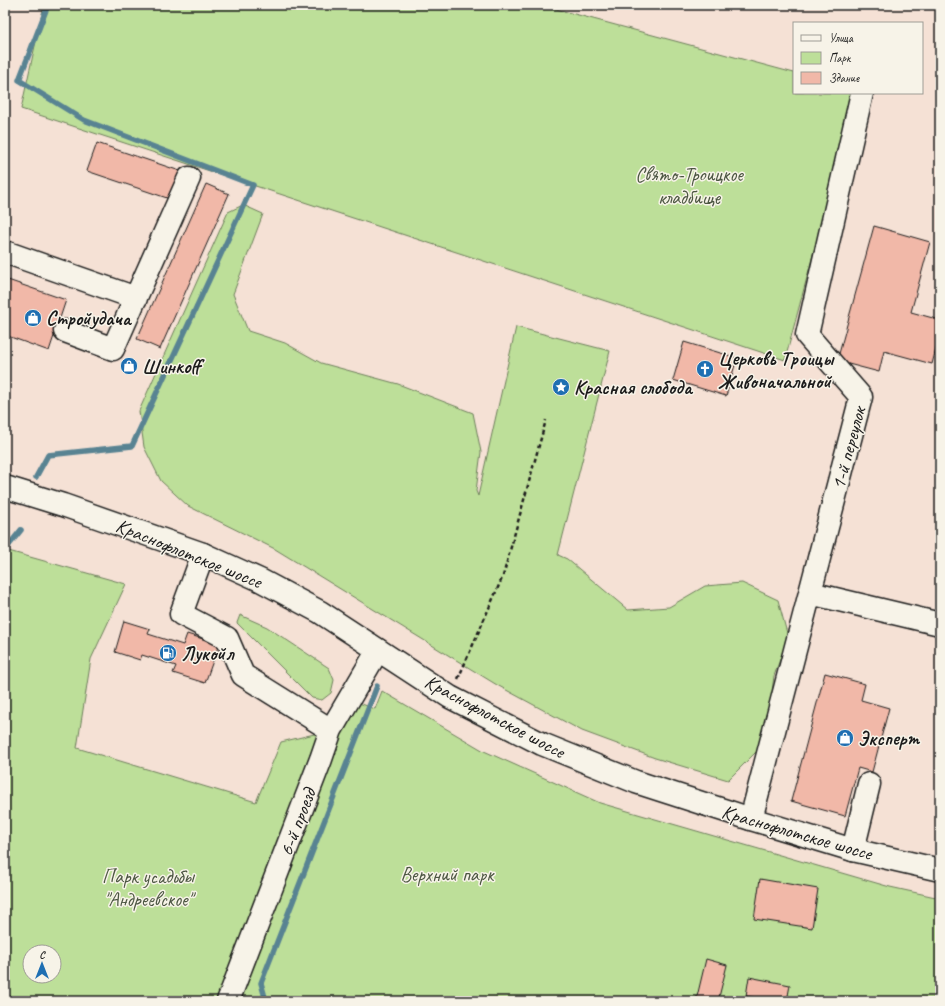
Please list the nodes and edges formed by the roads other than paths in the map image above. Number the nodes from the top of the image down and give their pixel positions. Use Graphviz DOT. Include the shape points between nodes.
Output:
graph roads {
  1 [pos="862,94"];
  2 [pos="189,178"];
  3 [pos="5,252"];
  4 [pos="136,298"];
  5 [pos="65,331"];
  6 [pos="5,487"];
  7 [pos="203,554"];
  8 [pos="810,593"];
  9 [pos="940,624"];
  10 [pos="378,650"];
  11 [pos="331,730"];
  12 [pos="869,784"];
  13 [pos="751,819"];
  14 [pos="853,850"];
  15 [pos="940,870"];
  16 [pos="228,1001"];
  1 -- 8 [label="street, 1-й переулок" via="807,335 861,397"];
  2 -- 4 [label="street"];
  3 -- 4 [label="street"];
  4 -- 5 [label="street" via="113,349"];
  6 -- 7 [label="street, Краснофлотское шоссе"];
  7 -- 10 [label="street, Краснофлотское шоссе" via="260,580 320,612"];
  7 -- 11 [label="street" via="181,614 227,638 243,675"];
  8 -- 9 [label="street"];
  8 -- 13 [label="street, 1-й переулок"];
  10 -- 11 [label="street, 6-й проезд"];
  10 -- 13 [label="street, Краснофлотское шоссе" via="450,697 542,744 636,782"];
  11 -- 16 [label="street, 6-й проезд"];
  12 -- 14 [label="street"];
  13 -- 14 [label="street, Краснофлотское шоссе"];
  14 -- 15 [label="street, Краснофлотское шоссе"];
}
